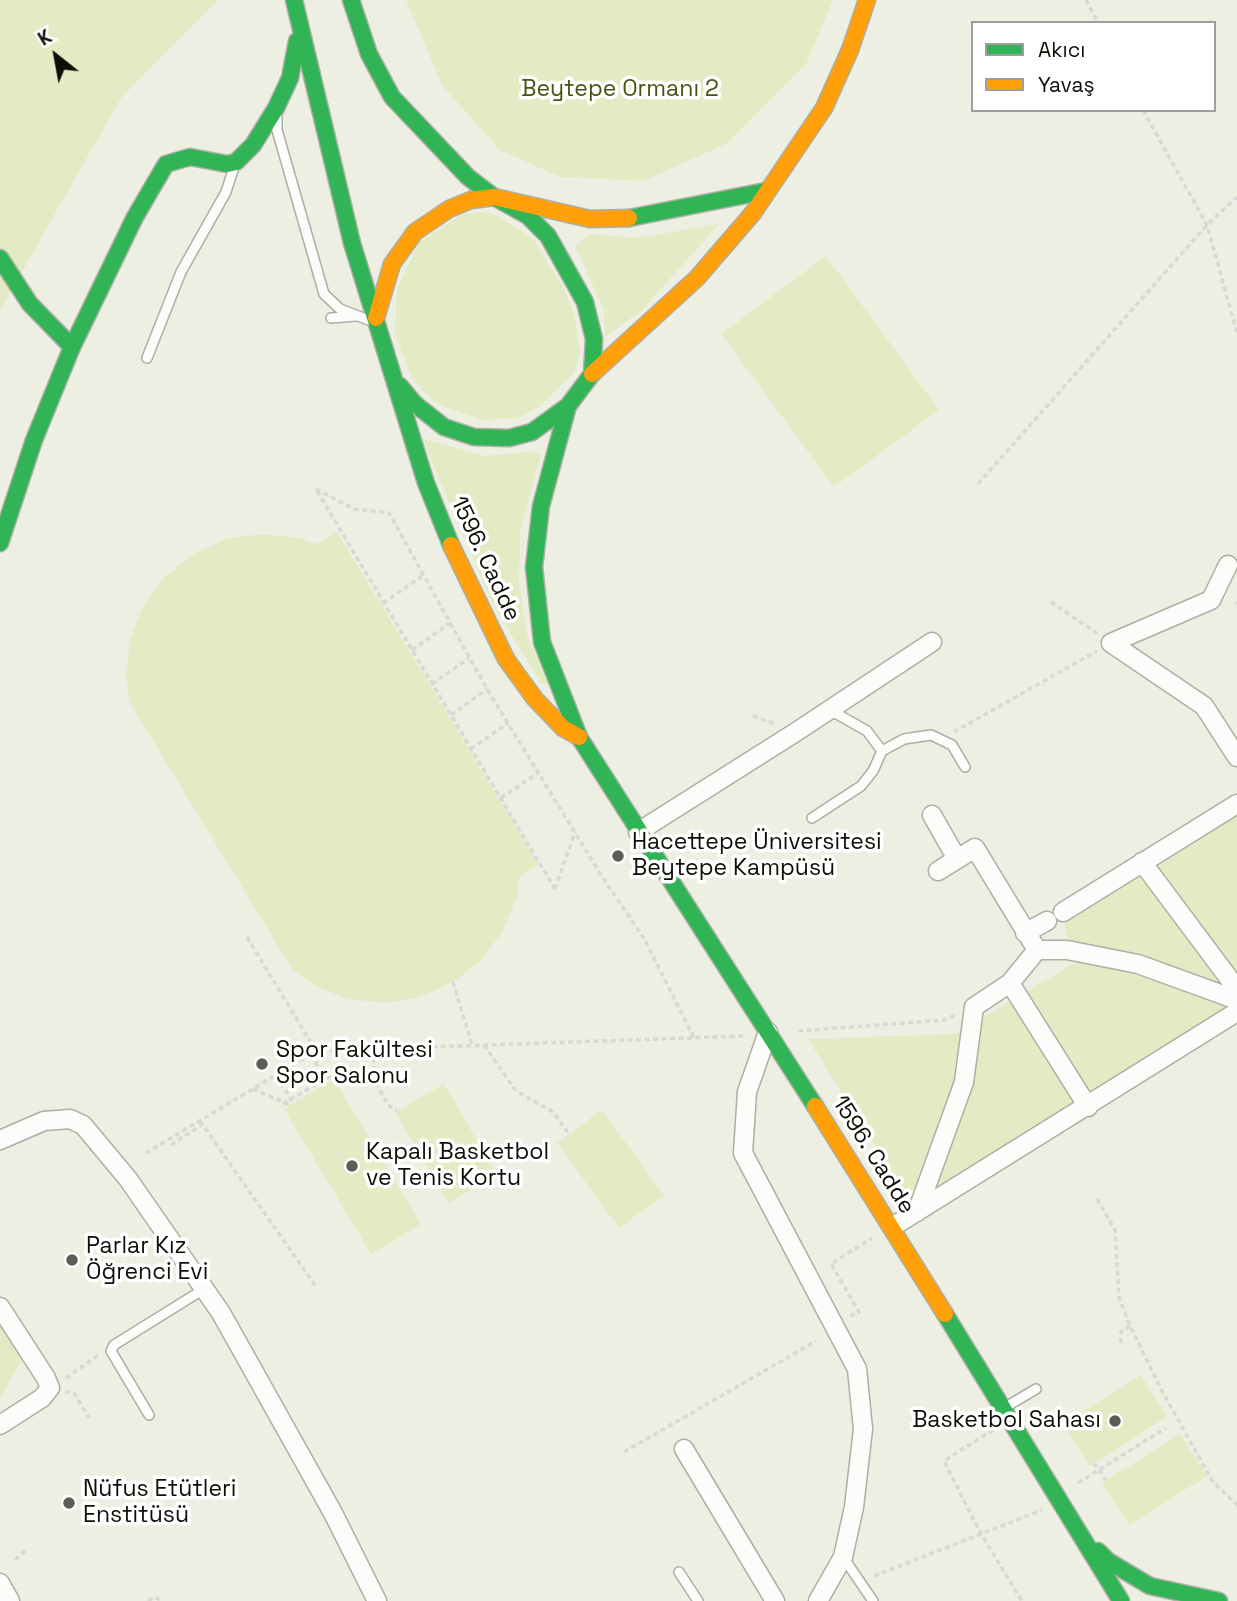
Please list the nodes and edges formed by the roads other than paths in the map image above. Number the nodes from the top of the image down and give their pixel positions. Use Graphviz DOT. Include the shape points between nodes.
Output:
graph roads {
  1 [pos="294,0"];
  2 [pos="351,0"];
  3 [pos="867,0"];
  4 [pos="300,28"];
  5 [pos="276,108"];
  6 [pos="236,162"];
  7 [pos="766,191"];
  8 [pos="494,197"];
  9 [pos="0,258"];
  10 [pos="356,316"];
  11 [pos="331,318"];
  12 [pos="375,322"];
  13 [pos="72,347"];
  14 [pos="147,358"];
  15 [pos="592,374"];
  16 [pos="391,375"];
  17 [pos="568,406"];
  18 [pos="0,543"];
  19 [pos="1228,565"];
  20 [pos="932,642"];
  21 [pos="830,710"];
  22 [pos="579,737"];
  23 [pos="882,751"];
  24 [pos="1237,757"];
  25 [pos="965,767"];
  26 [pos="1237,804"];
  27 [pos="932,815"];
  28 [pos="812,818"];
  29 [pos="638,832"];
  30 [pos="957,859"];
  31 [pos="1142,862"];
  32 [pos="938,871"];
  33 [pos="1026,933"];
  34 [pos="1037,950"];
  35 [pos="1010,983"];
  36 [pos="1237,989"];
  37 [pos="1237,1000"];
  38 [pos="1237,1012"];
  39 [pos="768,1032"];
  40 [pos="1088,1107"];
  41 [pos="0,1140"];
  42 [pos="917,1212"];
  43 [pos="892,1227"];
  44 [pos="204,1289"];
  45 [pos="0,1307"];
  46 [pos="1036,1390"];
  47 [pos="1003,1409"];
  48 [pos="149,1415"];
  49 [pos="0,1425"];
  50 [pos="684,1449"];
  51 [pos="1082,1535"];
  52 [pos="843,1557"];
  53 [pos="679,1572"];
  54 [pos="0,1583"];
  55 [pos="1194,1599"];
  56 [pos="10,1601"];
  57 [pos="377,1601"];
  58 [pos="698,1601"];
  59 [pos="775,1601"];
  60 [pos="818,1601"];
  61 [pos="873,1601"];
  62 [pos="1121,1601"];
  63 [pos="1219,1601"];
  1 -- 4 [label="street, 1596. Cadde"];
  2 -- 8 [label="street" via="369,54 392,97 468,177"];
  3 -- 7 [label="street, 1596. Cadde" via="824,108"];
  4 -- 5 [label="street" via="290,78"];
  4 -- 12 [label="street, 1596. Cadde"];
  5 -- 6 [label="street" via="253,145"];
  5 -- 10 [label="lane" via="277,130 324,294 330,303"];
  6 -- 13 [label="street" via="190,157 166,164"];
  6 -- 14 [label="lane" via="226,192 181,272"];
  7 -- 8 [label="street" via="638,218 602,219 545,211"];
  7 -- 15 [label="street, 1596. Cadde" via="697,278"];
  8 -- 12 [label="street" via="449,209 415,232 392,264"];
  8 -- 15 [label="street" via="528,216 572,273 591,322"];
  9 -- 13 [label="street" via="30,304"];
  10 -- 11 [label="lane"];
  10 -- 12 [label="lane"];
  12 -- 16 [label="street, 1596. Cadde"];
  13 -- 18 [label="street" via="34,440"];
  15 -- 17 [label="street, 1596. Cadde"];
  16 -- 17 [label="street, 1596. Cadde" via="432,419 474,437 509,438 531,432"];
  16 -- 22 [label="street, 1596. Cadde" via="450,544 506,659 535,699 563,728"];
  17 -- 22 [label="street, 1596. Cadde" via="541,506 534,566 542,642"];
  19 -- 24 [label="street" via="1211,600 1111,643 1204,706"];
  20 -- 21 [label="street"];
  21 -- 23 [label="lane" via="867,731"];
  21 -- 29 [label="street"];
  22 -- 29 [label="street, 1596. Cadde"];
  23 -- 25 [label="lane" via="904,739 931,735 952,745"];
  23 -- 28 [label="lane" via="861,786"];
  26 -- 31 [label="street"];
  27 -- 30 [label="street"];
  29 -- 39 [label="street, 1596. Cadde"];
  30 -- 32 [label="street"];
  30 -- 33 [label="street" via="975,848"];
  31 -- 33 [label="street"];
  31 -- 36 [label="street"];
  33 -- 34 [label="street"];
  34 -- 35 [label="street"];
  34 -- 37 [label="street" via="1067,950 1138,964"];
  35 -- 40 [label="street"];
  35 -- 42 [label="street" via="974,1007 964,1082"];
  38 -- 40 [label="street"];
  39 -- 43 [label="street, 1596. Cadde"];
  39 -- 52 [label="street" via="747,1092 743,1153 857,1369 863,1429"];
  40 -- 42 [label="street"];
  41 -- 44 [label="street" via="44,1121 70,1119 83,1125 128,1179"];
  42 -- 43 [label="street"];
  43 -- 47 [label="street, 1596. Cadde"];
  44 -- 48 [label="lane" via="111,1351"];
  44 -- 57 [label="street" via="333,1513"];
  45 -- 49 [label="street" via="50,1388 43,1398"];
  46 -- 47 [label="lane"];
  47 -- 51 [label="street, 1596. Cadde"];
  50 -- 59 [label="street"];
  51 -- 55 [label="street" via="1108,1562 1150,1586"];
  51 -- 62 [label="street, 1596. Cadde"];
  52 -- 60 [label="street"];
  52 -- 61 [label="lane"];
  53 -- 58 [label="lane"];
  54 -- 56 [label="street"];
  55 -- 63 [label="street"];
}
